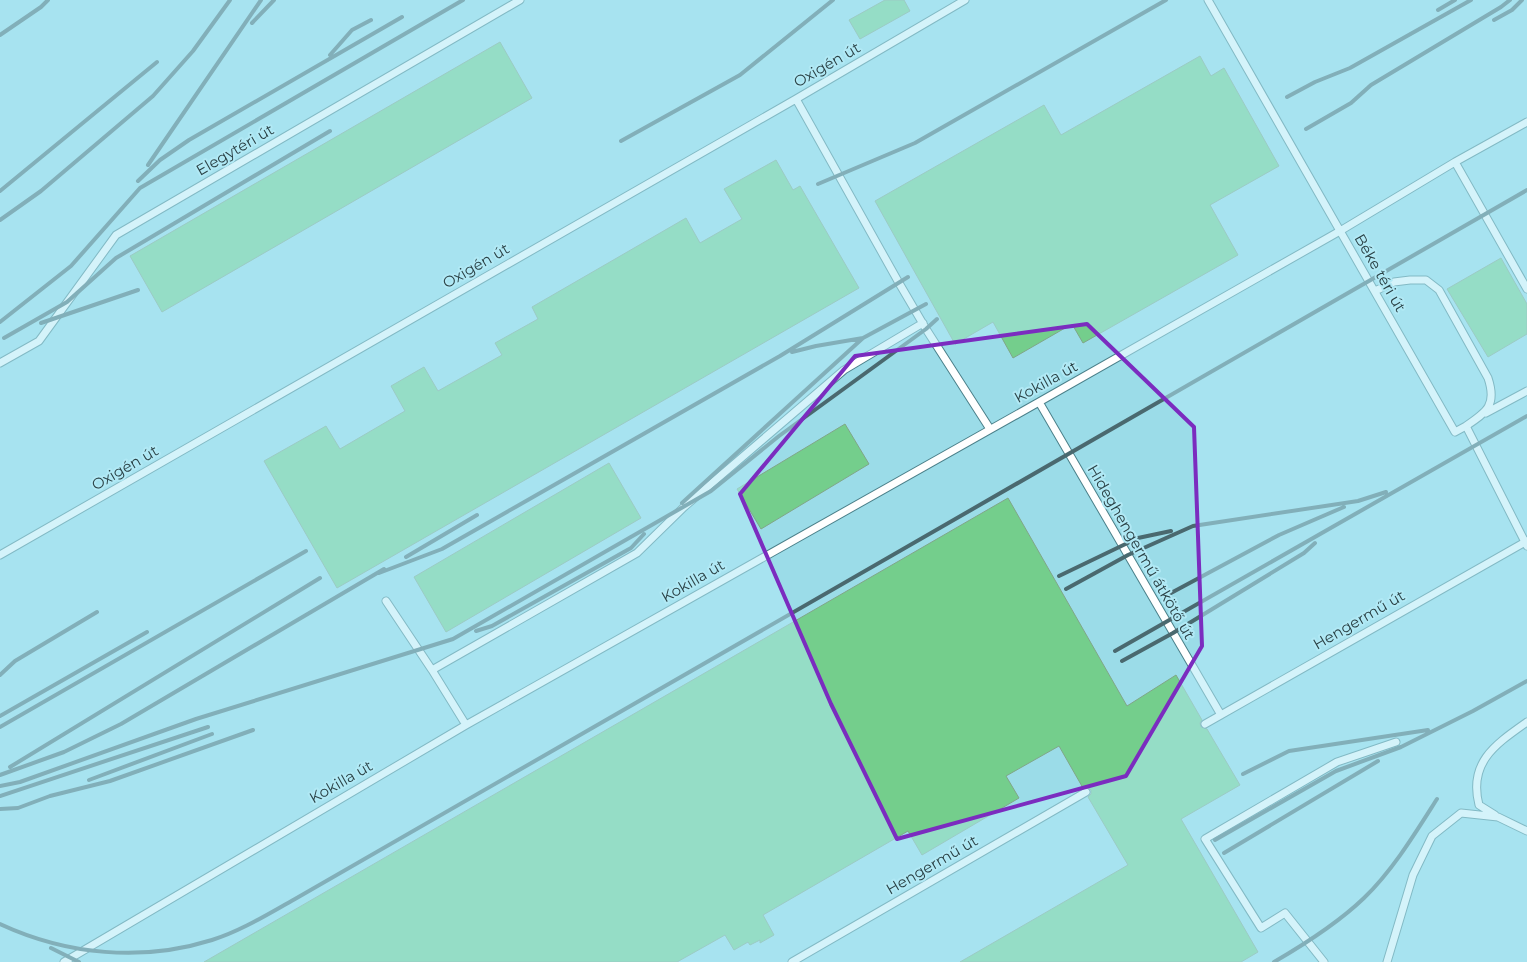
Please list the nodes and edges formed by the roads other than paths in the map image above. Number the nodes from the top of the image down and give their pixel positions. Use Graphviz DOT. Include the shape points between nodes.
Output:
graph roads {
  1 [pos="520,0"];
  2 [pos="964,0"];
  3 [pos="1208,0"];
  4 [pos="796,99"];
  5 [pos="1527,122"];
  6 [pos="1454,162"];
  7 [pos="1340,231"];
  8 [pos="1527,289"];
  9 [pos="1375,291"];
  10 [pos="922,323"];
  11 [pos="0,363"];
  12 [pos="1527,391"];
  13 [pos="1039,402"];
  14 [pos="1484,414"];
  15 [pos="1466,426"];
  16 [pos="990,428"];
  17 [pos="1526,543"];
  18 [pos="0,555"];
  19 [pos="386,601"];
  20 [pos="432,670"];
  21 [pos="1221,715"];
  22 [pos="1527,722"];
  23 [pos="1205,724"];
  24 [pos="466,725"];
  25 [pos="1396,742"];
  26 [pos="1086,792"];
  27 [pos="1498,817"];
  28 [pos="1527,831"];
  29 [pos="64,962"];
  30 [pos="792,962"];
  31 [pos="1324,962"];
  32 [pos="1388,962"];
  1 -- 11 [label="lane, Elegytéri út" via="116,235 39,341"];
  2 -- 4 [label="lane, Oxigén út"];
  3 -- 7 [label="lane, Béke téri út"];
  4 -- 10 [label="lane"];
  4 -- 18 [label="lane, Oxigén út"];
  5 -- 6 [label="lane, Kokilla út"];
  6 -- 7 [label="lane, Kokilla út"];
  6 -- 8 [label="lane"];
  7 -- 9 [label="lane, Béke téri út"];
  7 -- 13 [label="lane, Kokilla út"];
  9 -- 14 [label="lane" via="1394,282 1410,280 1426,280 1439,290 1490,384 1491,402"];
  9 -- 15 [label="lane, Béke téri út" via="1455,432"];
  10 -- 16 [label="lane"];
  10 -- 20 [label="lane" via="844,370 684,507 637,553"];
  12 -- 14 [label="lane"];
  13 -- 16 [label="lane, Kokilla út"];
  13 -- 21 [label="lane, Hideghengermű átkötő út"];
  14 -- 15 [label="lane"];
  15 -- 17 [label="lane"];
  16 -- 24 [label="lane, Kokilla út"];
  17 -- 21 [label="lane, Hengermű út"];
  19 -- 20 [label="lane"];
  20 -- 24 [label="lane"];
  21 -- 23 [label="lane, Hengermű út"];
  22 -- 27 [label="lane" via="1486,755 1476,776 1475,791 1479,805"];
  24 -- 29 [label="lane, Kokilla út"];
  25 -- 31 [label="lane" via="1337,762 1205,839 1261,928 1285,913"];
  26 -- 30 [label="lane, Hengermű út"];
  27 -- 28 [label="lane"];
  27 -- 32 [label="lane" via="1461,813 1432,836 1413,876"];
}
